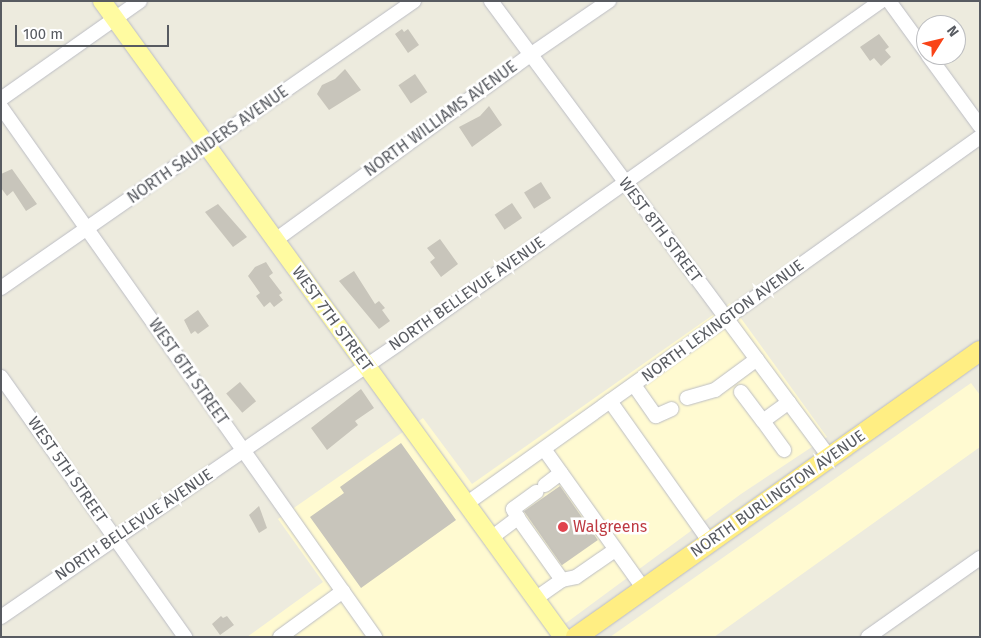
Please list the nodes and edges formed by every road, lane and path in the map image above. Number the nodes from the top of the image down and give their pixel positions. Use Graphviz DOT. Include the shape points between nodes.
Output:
graph roads {
  1 [pos="102,1"];
  2 [pos="140,1"];
  3 [pos="414,1"];
  4 [pos="491,1"];
  5 [pos="609,1"];
  6 [pos="881,1"];
  7 [pos="889,1"];
  8 [pos="115,18"];
  9 [pos="916,39"];
  10 [pos="530,55"];
  11 [pos="935,65"];
  12 [pos="1,99"];
  13 [pos="1,107"];
  14 [pos="980,126"];
  15 [pos="980,138"];
  16 [pos="206,146"];
  17 [pos="625,182"];
  18 [pos="87,229"];
  19 [pos="274,241"];
  20 [pos="1,288"];
  21 [pos="727,318"];
  22 [pos="980,351"];
  23 [pos="757,359"];
  24 [pos="366,366"];
  25 [pos="1,377"];
  26 [pos="634,385"];
  27 [pos="741,392"];
  28 [pos="687,398"];
  29 [pos="610,401"];
  30 [pos="789,402"];
  31 [pos="672,409"];
  32 [pos="763,421"];
  33 [pos="544,449"];
  34 [pos="244,450"];
  35 [pos="784,450"];
  36 [pos="830,458"];
  37 [pos="561,473"];
  38 [pos="466,504"];
  39 [pos="518,518"];
  40 [pos="115,537"];
  41 [pos="491,538"];
  42 [pos="710,542"];
  43 [pos="615,550"];
  44 [pos="980,558"];
  45 [pos="562,580"];
  46 [pos="644,589"];
  47 [pos="343,591"];
  48 [pos="535,599"];
  49 [pos="1,617"];
  50 [pos="185,637"];
  51 [pos="280,637"];
  52 [pos="375,637"];
  53 [pos="563,637"];
  54 [pos="576,637"];
  55 [pos="868,637"];
  1 -- 8 [label="main road, WEST 7TH STREET"];
  2 -- 8 [label="street"];
  3 -- 16 [label="street, NORTH SAUNDERS AVENUE"];
  4 -- 10 [label="street, WEST 8TH STREET"];
  5 -- 10 [label="street, NORTH WILLIAMS AVENUE"];
  6 -- 17 [label="street, NORTH BELLEVUE AVENUE"];
  7 -- 9 [label="street"];
  8 -- 12 [label="street"];
  8 -- 16 [label="main road, WEST 7TH STREET"];
  10 -- 17 [label="street, WEST 8TH STREET"];
  10 -- 19 [label="street, NORTH WILLIAMS AVENUE"];
  11 -- 14 [label="street"];
  13 -- 18 [label="street, WEST 6TH STREET"];
  15 -- 21 [label="street, NORTH LEXINGTON AVENUE"];
  16 -- 18 [label="street, NORTH SAUNDERS AVENUE"];
  16 -- 19 [label="main road, WEST 7TH STREET"];
  17 -- 21 [label="street, WEST 8TH STREET"];
  17 -- 24 [label="street, NORTH BELLEVUE AVENUE"];
  18 -- 20 [label="street, NORTH SAUNDERS AVENUE"];
  18 -- 34 [label="street, WEST 6TH STREET"];
  19 -- 24 [label="main road, WEST 7TH STREET"];
  21 -- 23 [label="street, WEST 8TH STREET"];
  21 -- 26 [label="street, NORTH LEXINGTON AVENUE"];
  22 -- 36 [label="highway, NORTH BURLINGTON AVENUE"];
  23 -- 28 [label="street" via="715,390"];
  23 -- 30 [label="street, WEST 8TH STREET"];
  24 -- 34 [label="street, NORTH BELLEVUE AVENUE"];
  24 -- 38 [label="main road, WEST 7TH STREET"];
  25 -- 40 [label="street, WEST 5TH STREET"];
  26 -- 29 [label="street, NORTH LEXINGTON AVENUE"];
  26 -- 31 [label="street" via="656,416"];
  27 -- 32 [label="street"];
  29 -- 33 [label="street, NORTH LEXINGTON AVENUE"];
  29 -- 42 [label="street"];
  30 -- 32 [label="street"];
  30 -- 36 [label="street, WEST 8TH STREET"];
  32 -- 35 [label="street"];
  33 -- 37 [label="street"];
  33 -- 38 [label="street, NORTH LEXINGTON AVENUE"];
  34 -- 40 [label="street, NORTH BELLEVUE AVENUE"];
  34 -- 47 [label="street, WEST 6TH STREET"];
  36 -- 42 [label="highway, NORTH BURLINGTON AVENUE"];
  37 -- 39 [label="street" via="513,509"];
  37 -- 46 [label="street"];
  38 -- 41 [label="main road, WEST 7TH STREET"];
  39 -- 41 [label="street"];
  39 -- 45 [label="street"];
  40 -- 49 [label="street, NORTH BELLEVUE AVENUE"];
  40 -- 50 [label="street, WEST 5TH STREET"];
  41 -- 48 [label="main road, WEST 7TH STREET"];
  42 -- 46 [label="highway, NORTH BURLINGTON AVENUE"];
  43 -- 45 [label="street" via="576,577"];
  44 -- 55 [label="street"];
  45 -- 48 [label="street"];
  46 -- 54 [label="highway, NORTH BURLINGTON AVENUE"];
  47 -- 51 [label="street"];
  47 -- 52 [label="street, WEST 6TH STREET"];
  48 -- 53 [label="main road, WEST 7TH STREET"];
}
